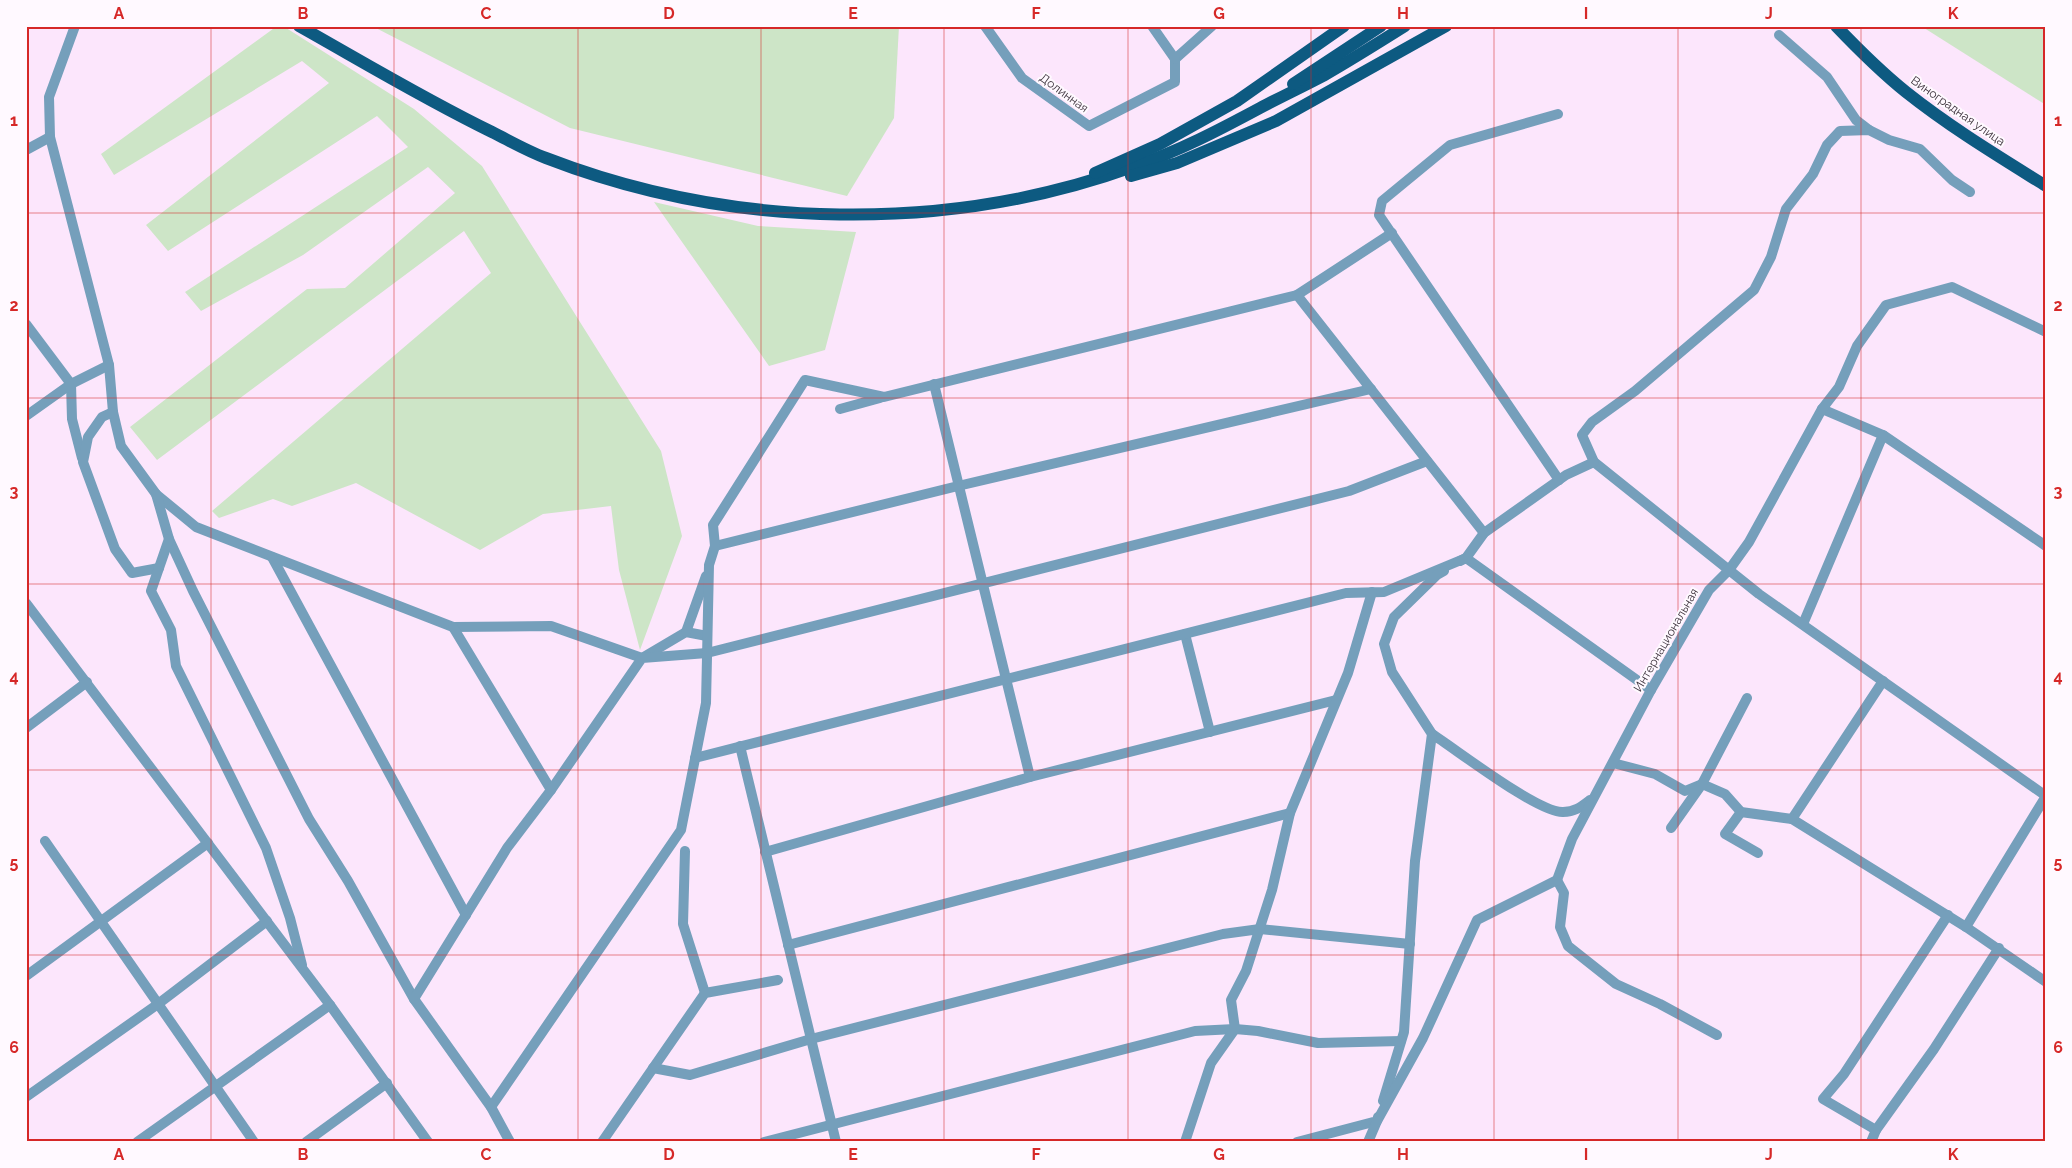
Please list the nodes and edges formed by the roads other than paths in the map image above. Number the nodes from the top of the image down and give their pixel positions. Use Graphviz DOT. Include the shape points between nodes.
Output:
graph roads {
  1 [pos="75,26"];
  2 [pos="298,26"];
  3 [pos="985,26"];
  4 [pos="1152,26"];
  5 [pos="1212,26"];
  6 [pos="1344,26"];
  7 [pos="1381,26"];
  8 [pos="1405,26"];
  9 [pos="1446,26"];
  10 [pos="1836,26"];
  11 [pos="1779,35"];
  12 [pos="1175,59"];
  13 [pos="1256,110"];
  14 [pos="1558,114"];
  15 [pos="1869,130"];
  16 [pos="50,137"];
  17 [pos="26,150"];
  18 [pos="2046,186"];
  19 [pos="1064,188"];
  20 [pos="1970,192"];
  21 [pos="1392,233"];
  22 [pos="1297,295"];
  23 [pos="26,324"];
  24 [pos="2046,332"];
  25 [pos="109,365"];
  26 [pos="71,384"];
  27 [pos="934,384"];
  28 [pos="1371,389"];
  29 [pos="884,397"];
  30 [pos="840,409"];
  31 [pos="1822,409"];
  32 [pos="113,412"];
  33 [pos="26,416"];
  34 [pos="1883,435"];
  35 [pos="1428,461"];
  36 [pos="83,462"];
  37 [pos="1594,462"];
  38 [pos="1559,480"];
  39 [pos="958,486"];
  40 [pos="156,494"];
  41 [pos="1484,533"];
  42 [pos="170,539"];
  43 [pos="715,546"];
  44 [pos="2046,546"];
  45 [pos="272,557"];
  46 [pos="1466,558"];
  47 [pos="160,568"];
  48 [pos="1730,570"];
  49 [pos="982,584"];
  50 [pos="1372,592"];
  51 [pos="26,603"];
  52 [pos="1802,624"];
  53 [pos="453,627"];
  54 [pos="686,632"];
  55 [pos="1185,634"];
  56 [pos="707,636"];
  57 [pos="707,653"];
  58 [pos="642,658"];
  59 [pos="1006,679"];
  60 [pos="1883,681"];
  61 [pos="87,682"];
  62 [pos="1651,690"];
  63 [pos="1747,698"];
  64 [pos="1336,700"];
  65 [pos="26,728"];
  66 [pos="1210,732"];
  67 [pos="1432,734"];
  68 [pos="740,746"];
  69 [pos="695,758"];
  70 [pos="1613,762"];
  71 [pos="1030,777"];
  72 [pos="1702,784"];
  73 [pos="551,790"];
  74 [pos="1594,796"];
  75 [pos="2046,796"];
  76 [pos="1741,812"];
  77 [pos="1290,813"];
  78 [pos="1792,819"];
  79 [pos="1671,828"];
  80 [pos="44,841"];
  81 [pos="208,843"];
  82 [pos="685,851"];
  83 [pos="765,852"];
  84 [pos="1758,853"];
  85 [pos="1557,880"];
  86 [pos="466,915"];
  87 [pos="1948,915"];
  88 [pos="100,921"];
  89 [pos="267,922"];
  90 [pos="1966,926"];
  91 [pos="1260,929"];
  92 [pos="1410,944"];
  93 [pos="788,945"];
  94 [pos="1998,948"];
  95 [pos="304,970"];
  96 [pos="26,976"];
  97 [pos="778,980"];
  98 [pos="2046,982"];
  99 [pos="705,993"];
  100 [pos="414,999"];
  101 [pos="158,1004"];
  102 [pos="330,1005"];
  103 [pos="1235,1028"];
  104 [pos="1717,1035"];
  105 [pos="811,1038"];
  106 [pos="1401,1041"];
  107 [pos="653,1068"];
  108 [pos="387,1083"];
  109 [pos="216,1086"];
  110 [pos="26,1098"];
  111 [pos="491,1107"];
  112 [pos="1377,1121"];
  113 [pos="832,1125"];
  114 [pos="1876,1130"];
  115 [pos="137,1142"];
  116 [pos="254,1142"];
  117 [pos="306,1142"];
  118 [pos="428,1142"];
  119 [pos="510,1142"];
  120 [pos="602,1142"];
  121 [pos="764,1142"];
  122 [pos="836,1142"];
  123 [pos="1185,1142"];
  124 [pos="1297,1142"];
  125 [pos="1368,1142"];
  126 [pos="1871,1142"];
  1 -- 16 [label="street" via="50,97"];
  2 -- 19 [label="main road" via="452,112 543,157 684,199 802,213 897,214 946,210"];
  3 -- 12 [label="street, Долинная" via="1022,78 1088,126 1175,82"];
  4 -- 12 [label="street"];
  5 -- 12 [label="street"];
  6 -- 19 [label="main road" via="1237,101 1160,144"];
  7 -- 13 [label="main road"];
  8 -- 13 [label="main road" via="1322,76"];
  9 -- 19 [label="main road" via="1276,121 1177,163 1118,179"];
  10 -- 18 [label="main road, Виноградная улица" via="1904,91 1965,136"];
  11 -- 15 [label="street" via="1827,77 1856,120"];
  13 -- 19 [label="main road" via="1179,149"];
  14 -- 21 [label="street" via="1450,145 1382,201 1380,215"];
  15 -- 20 [label="street" via="1920,149 1952,180"];
  15 -- 37 [label="street" via="1840,131 1827,145 1813,174 1786,209 1771,257 1754,290 1592,422 1582,435"];
  16 -- 17 [label="street"];
  16 -- 25 [label="street"];
  21 -- 22 [label="street"];
  21 -- 38 [label="street"];
  22 -- 27 [label="street"];
  22 -- 28 [label="street"];
  23 -- 26 [label="street"];
  24 -- 31 [label="street, Интернациональная" via="1952,287 1886,305 1857,346 1839,387"];
  25 -- 26 [label="street"];
  25 -- 32 [label="street"];
  26 -- 33 [label="street"];
  26 -- 36 [label="street" via="72,419"];
  27 -- 29 [label="street"];
  27 -- 39 [label="street"];
  28 -- 35 [label="street"];
  28 -- 39 [label="street"];
  29 -- 30 [label="street"];
  29 -- 43 [label="street" via="805,380 712,525"];
  31 -- 34 [label="street"];
  31 -- 48 [label="street, Интернациональная" via="1749,542"];
  32 -- 36 [label="street" via="102,417 88,436"];
  32 -- 40 [label="street" via="121,446"];
  34 -- 44 [label="street"];
  34 -- 52 [label="street"];
  35 -- 41 [label="street"];
  35 -- 49 [label="street" via="1349,491"];
  36 -- 47 [label="street" via="115,549 132,573"];
  37 -- 38 [label="street"];
  37 -- 48 [label="street"];
  38 -- 41 [label="street"];
  39 -- 43 [label="street"];
  39 -- 49 [label="street"];
  40 -- 42 [label="street"];
  40 -- 45 [label="street" via="196,527"];
  41 -- 46 [label="street"];
  42 -- 47 [label="street"];
  42 -- 100 [label="street" via="193,591 309,819 348,880"];
  43 -- 54 [label="street"];
  43 -- 56 [label="street" via="709,565"];
  45 -- 53 [label="street"];
  45 -- 86 [label="street"];
  46 -- 50 [label="street" via="1384,592"];
  46 -- 62 [label="street"];
  46 -- 67 [label="street" via="1437,575 1394,618 1384,644 1392,672"];
  47 -- 95 [label="street" via="151,591 171,630 176,666 266,848"];
  48 -- 52 [label="street"];
  48 -- 62 [label="street, Интернациональная" via="1709,590"];
  49 -- 57 [label="street"];
  49 -- 59 [label="street"];
  50 -- 55 [label="street" via="1346,593"];
  50 -- 64 [label="street" via="1348,673"];
  51 -- 61 [label="street"];
  52 -- 60 [label="street"];
  53 -- 58 [label="street" via="551,626"];
  53 -- 73 [label="street"];
  54 -- 56 [label="street"];
  54 -- 58 [label="street"];
  55 -- 59 [label="street"];
  55 -- 66 [label="street"];
  56 -- 57 [label="street"];
  57 -- 58 [label="street"];
  57 -- 69 [label="street" via="706,703"];
  58 -- 73 [label="street"];
  59 -- 68 [label="street"];
  59 -- 71 [label="street"];
  60 -- 75 [label="street"];
  60 -- 78 [label="street"];
  61 -- 65 [label="street"];
  61 -- 81 [label="street"];
  62 -- 70 [label="street, Интернациональная"];
  63 -- 72 [label="street"];
  64 -- 66 [label="street"];
  64 -- 77 [label="street"];
  66 -- 71 [label="street"];
  67 -- 74 [label="street" via="1534,803 1561,812 1579,809"];
  67 -- 92 [label="street" via="1415,861"];
  68 -- 69 [label="street"];
  68 -- 83 [label="street"];
  69 -- 111 [label="street" via="681,830"];
  70 -- 72 [label="street" via="1655,774 1685,792"];
  70 -- 74 [label="street, Интернациональная"];
  71 -- 83 [label="street"];
  72 -- 76 [label="street" via="1725,794"];
  72 -- 79 [label="street"];
  73 -- 86 [label="street" via="507,848"];
  74 -- 85 [label="street, Интернациональная" via="1572,839"];
  75 -- 90 [label="street"];
  76 -- 78 [label="street"];
  76 -- 84 [label="street" via="1725,834"];
  77 -- 91 [label="street"];
  77 -- 93 [label="street"];
  78 -- 87 [label="street"];
  80 -- 88 [label="street"];
  81 -- 88 [label="street"];
  81 -- 89 [label="street"];
  82 -- 99 [label="street" via="683,924"];
  83 -- 93 [label="street"];
  85 -- 104 [label="street" via="1564,893 1560,926 1568,946 1616,984"];
  85 -- 112 [label="street" via="1477,920 1423,1038"];
  86 -- 100 [label="street"];
  87 -- 90 [label="street"];
  87 -- 114 [label="street" via="1844,1074 1823,1099"];
  88 -- 96 [label="street"];
  88 -- 101 [label="street"];
  89 -- 95 [label="street"];
  89 -- 101 [label="street"];
  90 -- 94 [label="street"];
  91 -- 92 [label="street"];
  91 -- 103 [label="street" via="1246,971 1231,1000"];
  91 -- 105 [label="street" via="1223,934"];
  92 -- 106 [label="street"];
  93 -- 105 [label="street"];
  94 -- 98 [label="street"];
  94 -- 114 [label="street" via="1934,1049"];
  95 -- 102 [label="street"];
  97 -- 99 [label="street"];
  99 -- 107 [label="street"];
  100 -- 111 [label="street"];
  101 -- 109 [label="street"];
  101 -- 110 [label="street"];
  102 -- 108 [label="street"];
  102 -- 109 [label="street"];
  103 -- 106 [label="street" via="1318,1043"];
  103 -- 113 [label="street" via="1195,1031"];
  103 -- 123 [label="street" via="1211,1063"];
  105 -- 107 [label="street" via="690,1075"];
  105 -- 113 [label="street"];
  106 -- 112 [label="street"];
  107 -- 120 [label="street"];
  108 -- 117 [label="street"];
  108 -- 118 [label="street"];
  109 -- 115 [label="street"];
  109 -- 116 [label="street"];
  111 -- 119 [label="street"];
  112 -- 124 [label="street"];
  112 -- 125 [label="street"];
  113 -- 121 [label="street"];
  113 -- 122 [label="street"];
  114 -- 126 [label="street"];
}
